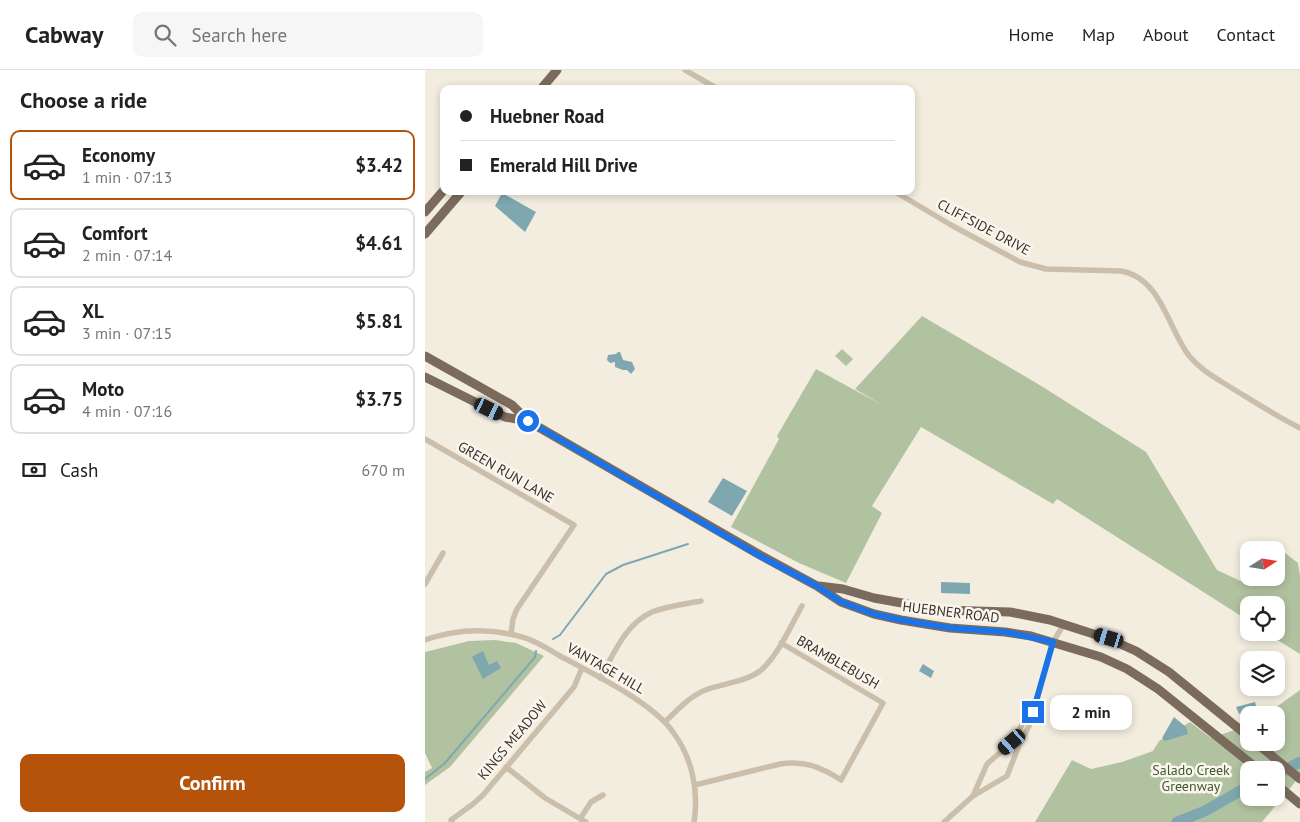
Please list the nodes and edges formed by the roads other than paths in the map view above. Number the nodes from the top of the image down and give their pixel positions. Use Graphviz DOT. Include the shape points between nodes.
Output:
graph roads {
  1 [pos="557,70"];
  2 [pos="685,70"];
  3 [pos="544,85"];
  4 [pos="711,85"];
  5 [pos="440,195"];
  6 [pos="459,195"];
  7 [pos="901,195"];
  8 [pos="425,212"];
  9 [pos="425,234"];
  10 [pos="425,356"];
  11 [pos="425,376"];
  12 [pos="480,386"];
  13 [pos="473,401"];
  14 [pos="528,421"];
  15 [pos="1300,428"];
  16 [pos="425,440"];
  17 [pos="443,553"];
  18 [pos="425,584"];
  19 [pos="817,586"];
  20 [pos="701,601"];
  21 [pos="802,606"];
  22 [pos="915,606"];
  23 [pos="913,623"];
  24 [pos="1064,624"];
  25 [pos="511,634"];
  26 [pos="425,640"];
  27 [pos="1053,642"];
  28 [pos="781,644"];
  29 [pos="582,668"];
  30 [pos="601,678"];
  31 [pos="1029,721"];
  32 [pos="665,722"];
  33 [pos="1240,730"];
  34 [pos="1266,751"];
  35 [pos="1248,761"];
  36 [pos="506,767"];
  37 [pos="1300,779"];
  38 [pos="695,785"];
  39 [pos="1285,792"];
  40 [pos="603,795"];
  41 [pos="973,796"];
  42 [pos="1300,804"];
  43 [pos="583,820"];
  44 [pos="451,821"];
  45 [pos="694,822"];
  46 [pos="943,822"];
  1 -- 3 [label="main road"];
  2 -- 4 [label="street"];
  5 -- 8 [label="main road"];
  6 -- 9 [label="main road"];
  7 -- 15 [label="street, CLIFFSIDE DRIVE" via="1021,262 1046,269 1130,273 1153,291 1185,350 1199,367"];
  10 -- 12 [label="main road, HUEBNER ROAD"];
  11 -- 13 [label="main road, HUEBNER ROAD"];
  12 -- 13 [label="main road"];
  12 -- 14 [label="main road, HUEBNER ROAD" via="512,405"];
  13 -- 14 [label="main road, HUEBNER ROAD" via="505,417"];
  14 -- 19 [label="main road, HUEBNER ROAD"];
  16 -- 25 [label="street, GREEN RUN LANE" via="575,526 517,610"];
  17 -- 18 [label="street"];
  19 -- 22 [label="main road, HUEBNER ROAD"];
  19 -- 23 [label="main road, HUEBNER ROAD" via="841,602"];
  20 -- 30 [label="street" via="643,617 625,635"];
  21 -- 28 [label="street"];
  22 -- 23 [label="main road"];
  22 -- 24 [label="main road, HUEBNER ROAD" via="1010,612"];
  23 -- 27 [label="main road, HUEBNER ROAD" via="1005,632"];
  24 -- 27 [label="street"];
  24 -- 33 [label="main road, HUEBNER ROAD" via="1109,638 1136,651 1169,672"];
  25 -- 26 [label="street, VANTAGE HILL" via="479,630 442,634"];
  25 -- 29 [label="street, VANTAGE HILL" via="524,637"];
  27 -- 31 [label="street"];
  27 -- 35 [label="main road, HUEBNER ROAD" via="1127,669 1158,689"];
  28 -- 32 [label="street" via="760,671 742,680 703,691"];
  28 -- 38 [label="street, BRAMBLEBUSH" via="883,703 841,780 814,765 794,763"];
  29 -- 30 [label="street, VANTAGE HILL"];
  29 -- 36 [label="street, KINGS MEADOW" via="574,687"];
  30 -- 32 [label="street, VANTAGE HILL"];
  31 -- 41 [label="street" via="1023,724 1012,742 987,764"];
  31 -- 41 [label="street" via="1007,776"];
  32 -- 38 [label="street, VANTAGE HILL" via="686,753"];
  34 -- 37 [label="main road"];
  36 -- 43 [label="street" via="545,798"];
  36 -- 44 [label="street, KINGS MEADOW" via="483,795"];
  38 -- 45 [label="street, VANTAGE HILL"];
  39 -- 42 [label="main road"];
  40 -- 43 [label="street" via="591,802"];
  41 -- 46 [label="street"];
}
